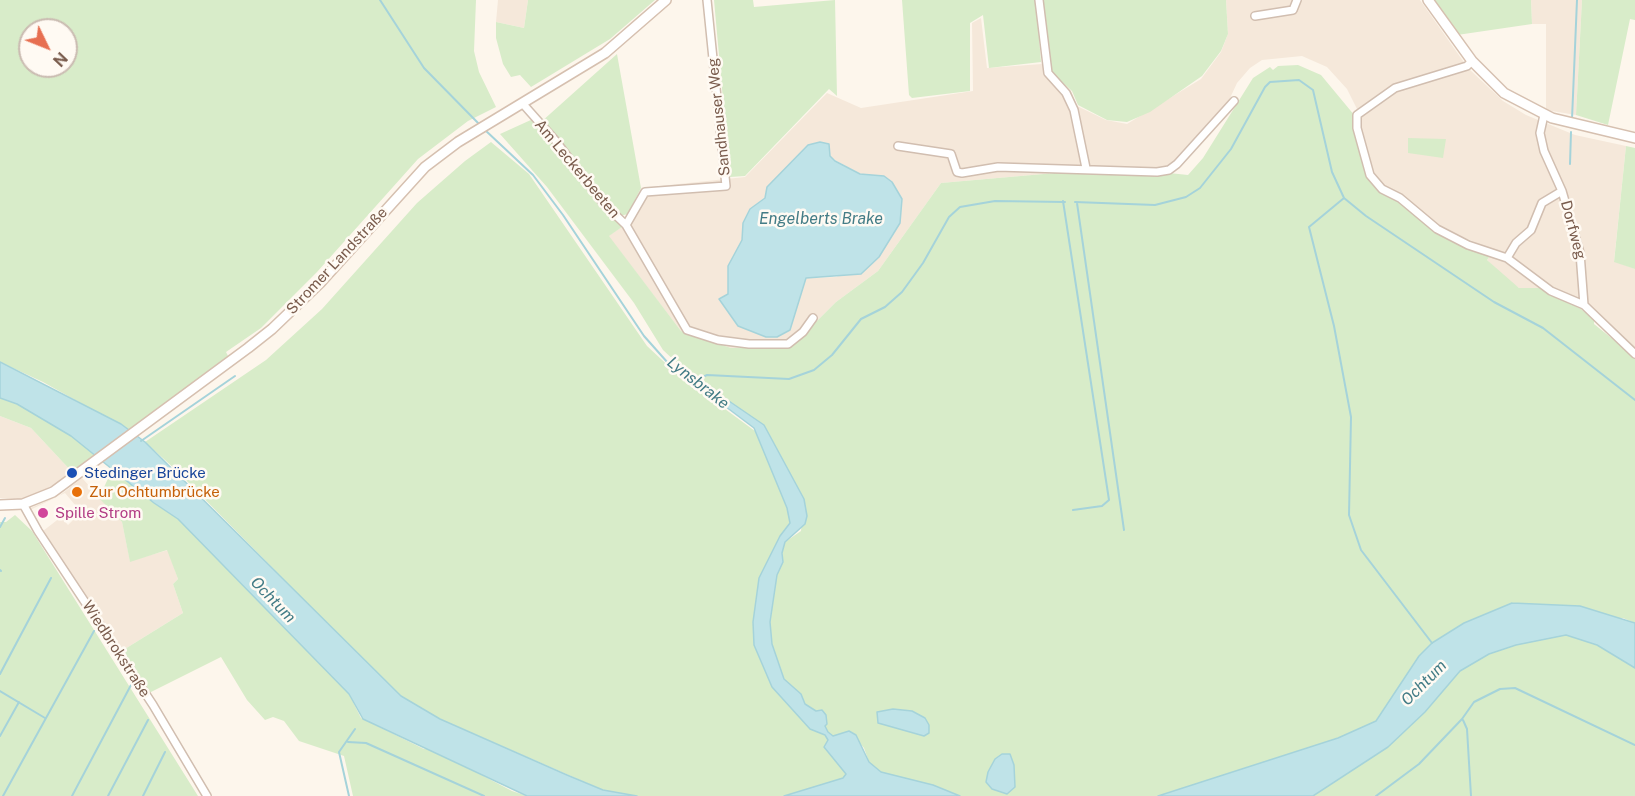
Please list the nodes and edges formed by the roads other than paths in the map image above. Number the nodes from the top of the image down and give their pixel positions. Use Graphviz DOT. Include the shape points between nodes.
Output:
graph roads {
  1 [pos="666,0"];
  2 [pos="707,0"];
  3 [pos="1039,0"];
  4 [pos="1297,0"];
  5 [pos="1428,0"];
  6 [pos="1255,16"];
  7 [pos="1472,61"];
  8 [pos="1234,100"];
  9 [pos="523,104"];
  10 [pos="1544,115"];
  11 [pos="1635,138"];
  12 [pos="898,146"];
  13 [pos="1086,168"];
  14 [pos="1562,191"];
  15 [pos="626,225"];
  16 [pos="1507,258"];
  17 [pos="1584,305"];
  18 [pos="813,318"];
  19 [pos="1635,354"];
  20 [pos="23,504"];
  21 [pos="0,505"];
  22 [pos="207,796"];
  1 -- 9 [label="main road, Stromer Landstraße" via="605,53"];
  2 -- 15 [label="street, Sandhauser Weg" via="726,186 645,192"];
  3 -- 13 [label="street" via="1048,73 1066,93 1074,110"];
  4 -- 6 [label="street" via="1293,10"];
  5 -- 7 [label="main road"];
  7 -- 10 [label="main road" via="1504,93"];
  7 -- 16 [label="street" via="1467,66 1395,88 1357,115 1357,128 1374,182 1437,229"];
  8 -- 13 [label="street" via="1168,170 1137,173"];
  9 -- 15 [label="street, Am Leckerbeeten" via="603,203"];
  9 -- 20 [label="main road, Stromer Landstraße" via="482,127 411,180 320,283 272,329 54,492"];
  10 -- 11 [label="main road"];
  10 -- 14 [label="street, Dorfweg" via="1540,133 1544,151"];
  12 -- 13 [label="street" via="951,154 957,172 962,173 998,167"];
  14 -- 16 [label="street, Dorfweg" via="1542,203 1530,230"];
  14 -- 17 [label="street, Dorfweg" via="1581,253"];
  15 -- 18 [label="street, Am Leckerbeeten" via="687,330 718,340 788,344"];
  16 -- 17 [label="street" via="1551,291"];
  17 -- 19 [label="street"];
  20 -- 21 [label="main road, Stromer Landstraße"];
  20 -- 22 [label="street, Wiedbrokstraße"];
}
